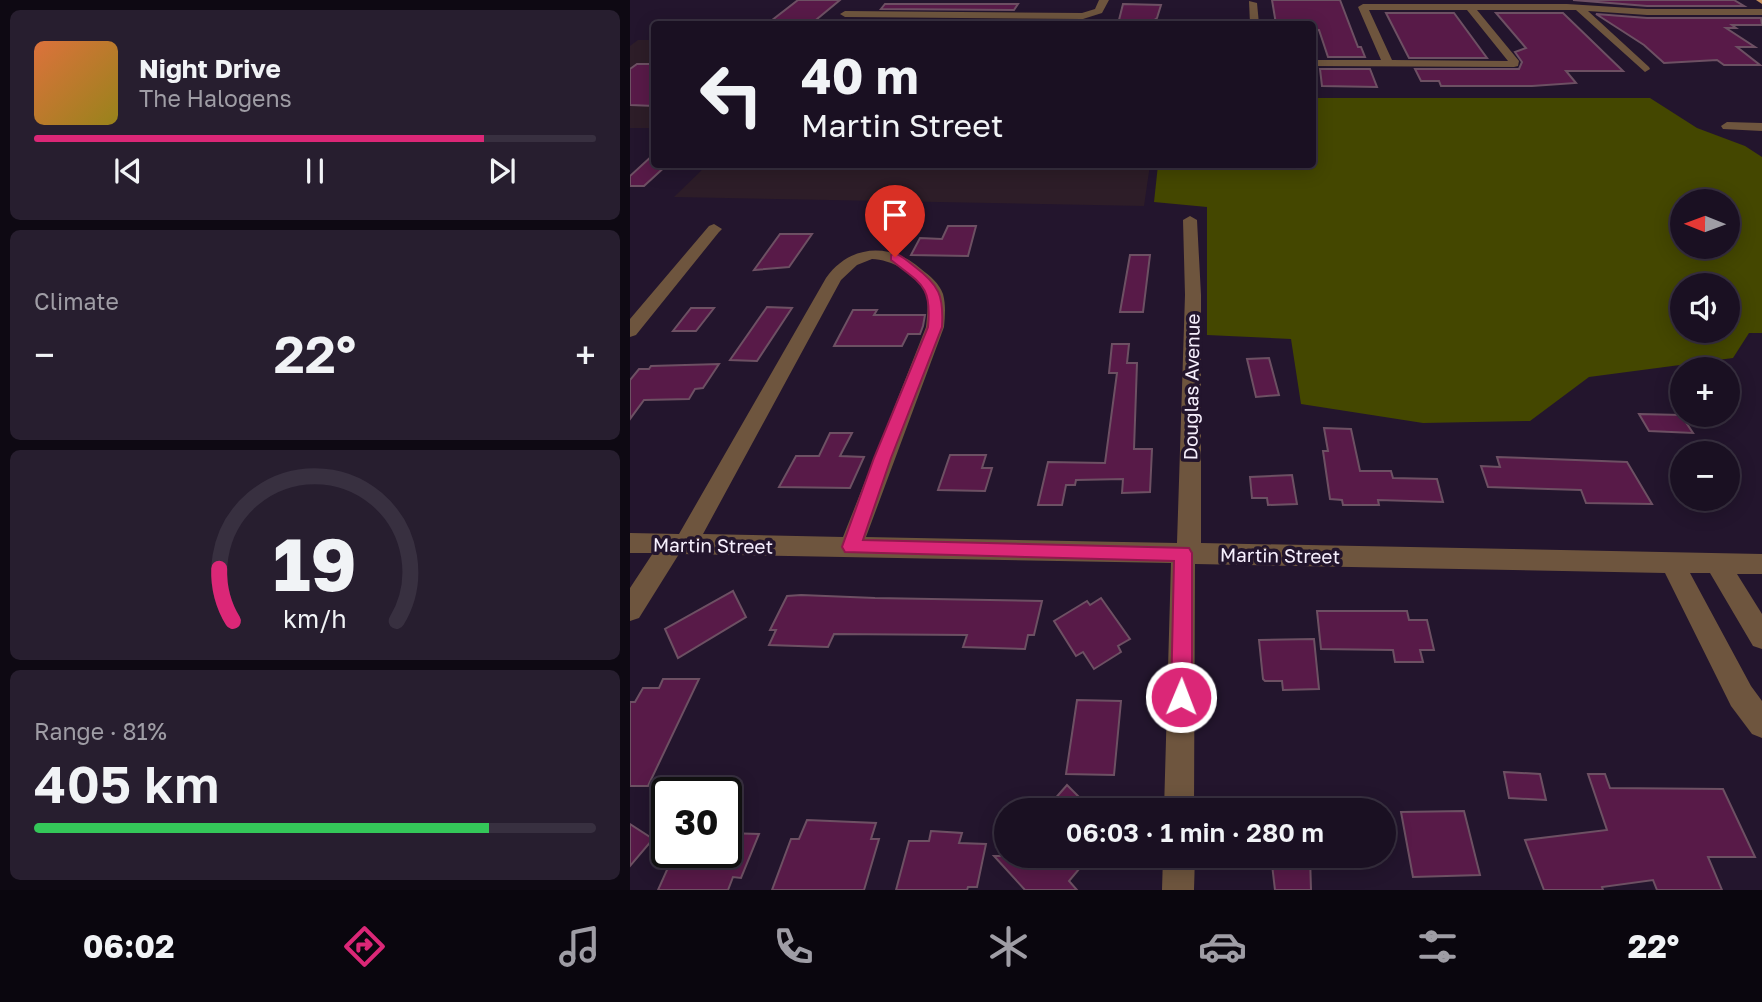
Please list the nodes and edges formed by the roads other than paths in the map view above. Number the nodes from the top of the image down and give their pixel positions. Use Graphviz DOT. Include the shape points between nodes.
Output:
graph roads {
  1 [pos="860,0"];
  2 [pos="1104,0"];
  3 [pos="1252,3"];
  4 [pos="1470,7"];
  5 [pos="1579,8"];
  6 [pos="1762,12"];
  7 [pos="1255,21"];
  8 [pos="1316,63"];
  9 [pos="1388,64"];
  10 [pos="1645,69"];
  11 [pos="1727,126"];
  12 [pos="1762,127"];
  13 [pos="1190,220"];
  14 [pos="714,229"];
  15 [pos="630,331"];
  16 [pos="630,543"];
  17 [pos="679,544"];
  18 [pos="851,547"];
  19 [pos="1186,553"];
  20 [pos="1672,562"];
  21 [pos="1717,563"];
  22 [pos="1762,564"];
  23 [pos="630,610"];
  24 [pos="1762,637"];
  25 [pos="1762,723"];
  26 [pos="1179,798"];
  27 [pos="1179,868"];
  28 [pos="1178,890"];
  1 -- 2 [label="street" via="842,17 1090,15 1101,10"];
  3 -- 7 [label="street"];
  4 -- 5 [label="street"];
  4 -- 9 [label="street" via="1363,7"];
  4 -- 9 [label="street" via="1514,64"];
  5 -- 6 [label="street"];
  5 -- 10 [label="street"];
  8 -- 9 [label="street"];
  11 -- 12 [label="street"];
  13 -- 19 [label="street, Douglas Avenue" via="1193,295"];
  14 -- 15 [label="street"];
  16 -- 17 [label="street, Martin Street"];
  17 -- 18 [label="street, Martin Street"];
  17 -- 18 [label="street" via="834,278 852,260 882,254 904,262 933,290 935,327"];
  17 -- 23 [label="street"];
  18 -- 19 [label="street, Martin Street"];
  19 -- 20 [label="street, Martin Street"];
  19 -- 26 [label="street, Douglas Avenue"];
  20 -- 21 [label="street, Martin Street"];
  20 -- 25 [label="street" via="1741,696"];
  21 -- 22 [label="street, Martin Street"];
  21 -- 24 [label="street"];
  27 -- 28 [label="street"];
}
